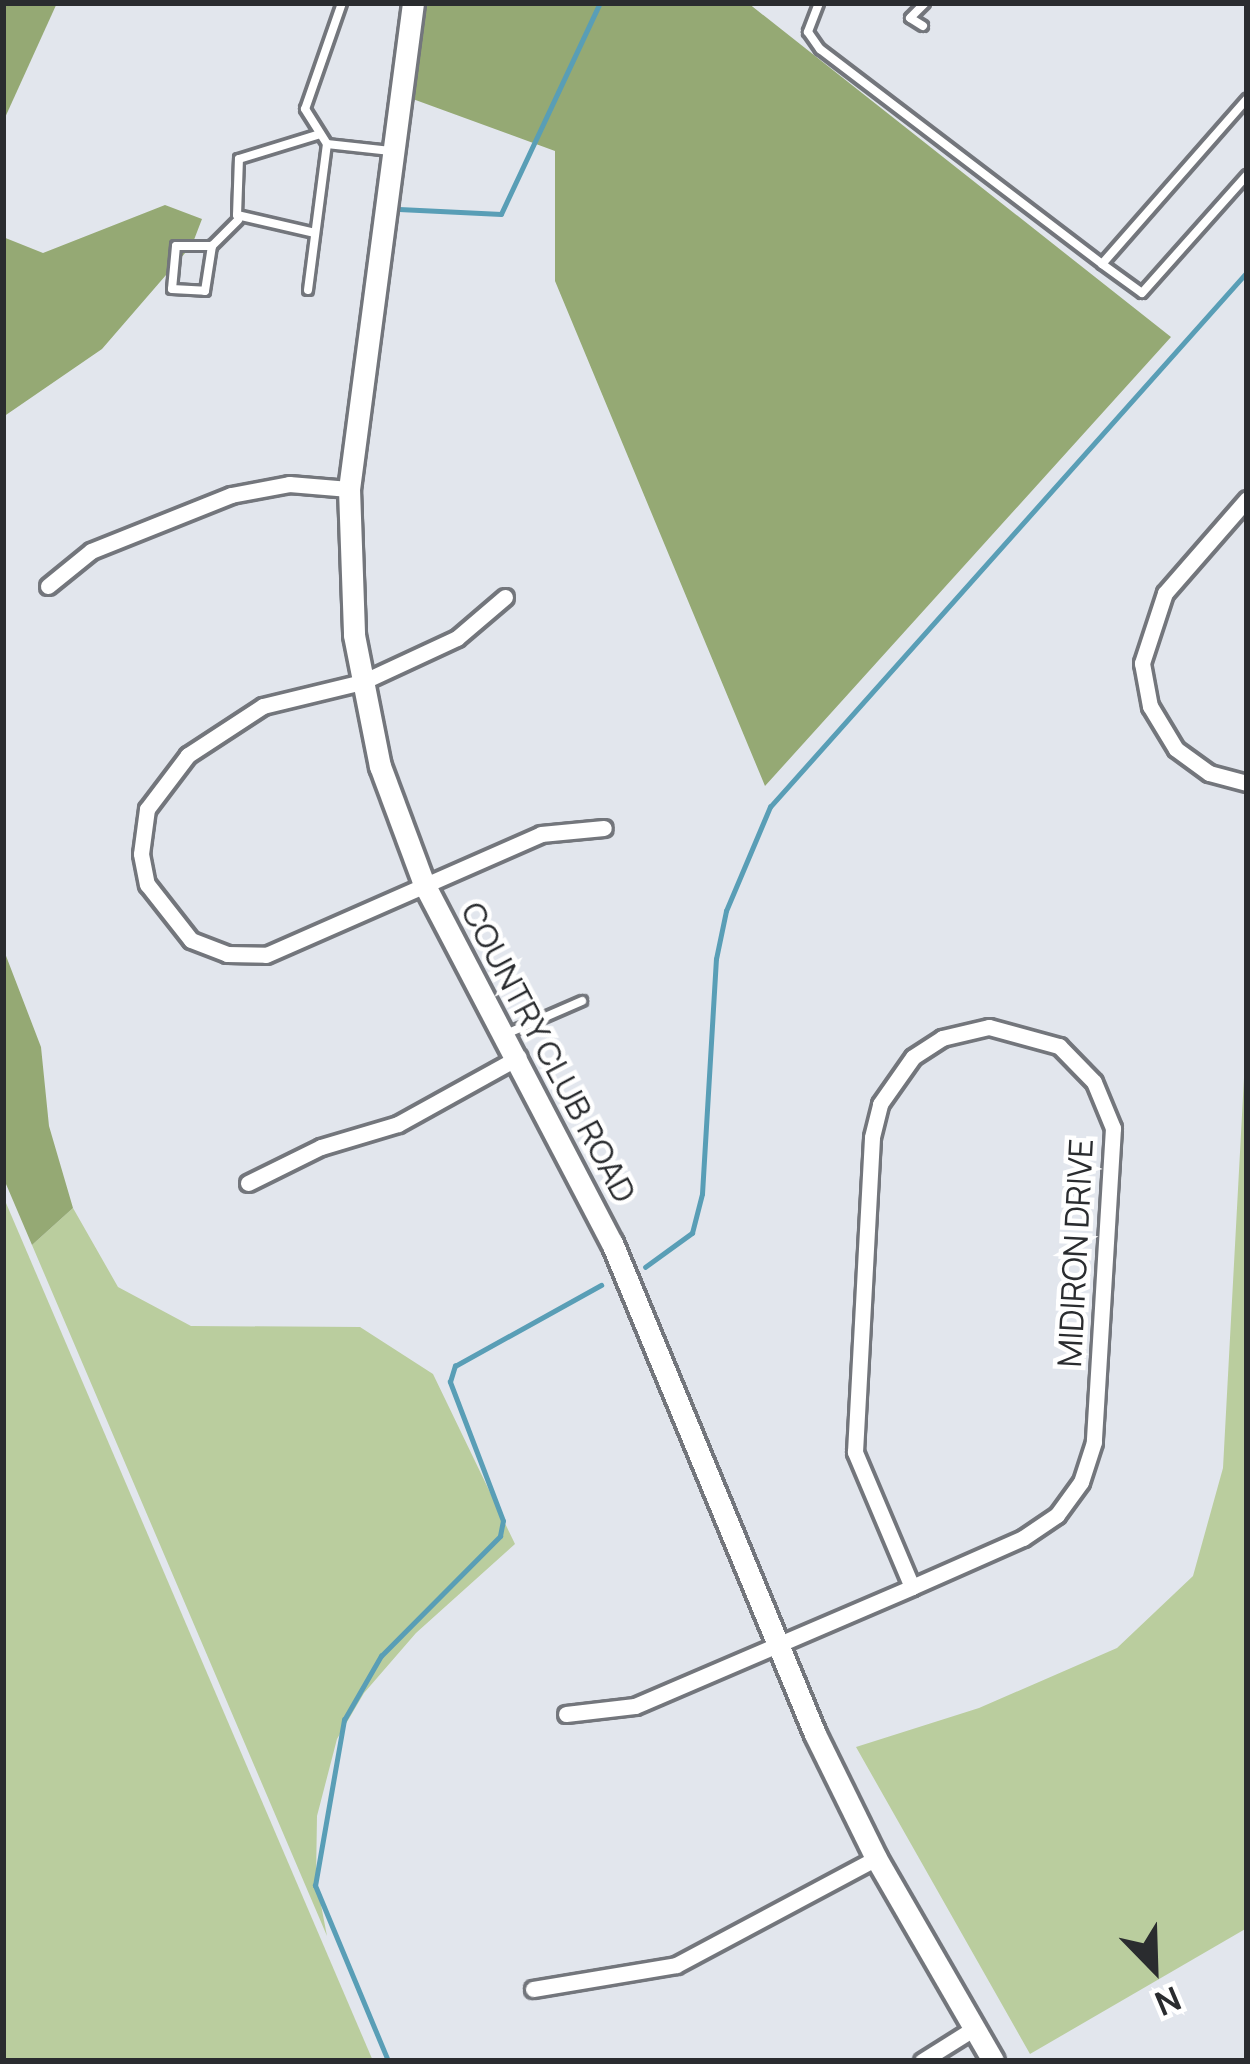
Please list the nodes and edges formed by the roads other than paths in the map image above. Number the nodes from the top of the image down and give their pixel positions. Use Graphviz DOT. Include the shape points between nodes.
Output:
graph roads {
  1 [pos="342,3"];
  2 [pos="413,3"];
  3 [pos="819,3"];
  4 [pos="925,3"];
  5 [pos="923,26"];
  6 [pos="1247,99"];
  7 [pos="317,135"];
  8 [pos="327,144"];
  9 [pos="392,151"];
  10 [pos="1247,175"];
  11 [pos="238,220"];
  12 [pos="315,233"];
  13 [pos="212,246"];
  14 [pos="1102,264"];
  15 [pos="308,290"];
  16 [pos="349,489"];
  17 [pos="1247,499"];
  18 [pos="48,586"];
  19 [pos="505,597"];
  20 [pos="362,682"];
  21 [pos="1247,783"];
  22 [pos="604,828"];
  23 [pos="424,884"];
  24 [pos="582,1001"];
  25 [pos="506,1034"];
  26 [pos="519,1058"];
  27 [pos="248,1183"];
  28 [pos="912,1587"];
  29 [pos="776,1646"];
  30 [pos="566,1714"];
  31 [pos="876,1858"];
  32 [pos="533,1989"];
  33 [pos="973,2030"];
  34 [pos="922,2061"];
  35 [pos="993,2061"];
  1 -- 7 [label="lane" via="305,109"];
  2 -- 9 [label="street, COUNTRY CLUB ROAD"];
  3 -- 14 [label="lane" via="808,32 820,49"];
  4 -- 5 [label="lane" via="910,18"];
  6 -- 14 [label="lane"];
  7 -- 8 [label="lane"];
  7 -- 11 [label="lane" via="239,159"];
  8 -- 9 [label="lane"];
  8 -- 12 [label="lane"];
  9 -- 16 [label="street, COUNTRY CLUB ROAD"];
  10 -- 14 [label="lane" via="1142,293"];
  11 -- 12 [label="lane"];
  11 -- 13 [label="lane"];
  12 -- 15 [label="lane"];
  13 -- 13 [label="lane" via="205,292 172,289 176,246"];
  16 -- 18 [label="street" via="289,484 231,495 91,551"];
  16 -- 20 [label="street, COUNTRY CLUB ROAD"];
  17 -- 21 [label="street" via="1157,605 1142,663 1150,706 1176,749 1208,773"];
  19 -- 20 [label="street" via="457,638"];
  20 -- 23 [label="street, COUNTRY CLUB ROAD" via="380,766"];
  20 -- 23 [label="street" via="263,706 188,755 147,809 147,884 191,940 254,956 291,947"];
  22 -- 23 [label="street" via="541,834"];
  23 -- 25 [label="street, COUNTRY CLUB ROAD"];
  24 -- 25 [label="lane"];
  25 -- 26 [label="street, COUNTRY CLUB ROAD"];
  26 -- 27 [label="street" via="398,1124"];
  26 -- 29 [label="street, COUNTRY CLUB ROAD" via="623,1269"];
  28 -- 28 [label="street, MIDIRON DRIVE" via="1057,1515 1081,1482 1094,1442 1113,1128 1078,1062 1048,1040 1013,1029 965,1030 913,1057 880,1104 872,1137 855,1452"];
  28 -- 29 [label="street, MIDIRON DRIVE"];
  29 -- 30 [label="street, MIDIRON DRIVE" via="635,1706"];
  29 -- 31 [label="street, COUNTRY CLUB ROAD"];
  31 -- 32 [label="street" via="676,1965"];
  31 -- 33 [label="street, COUNTRY CLUB ROAD"];
  33 -- 34 [label="street"];
  33 -- 35 [label="street, COUNTRY CLUB ROAD"];
}
